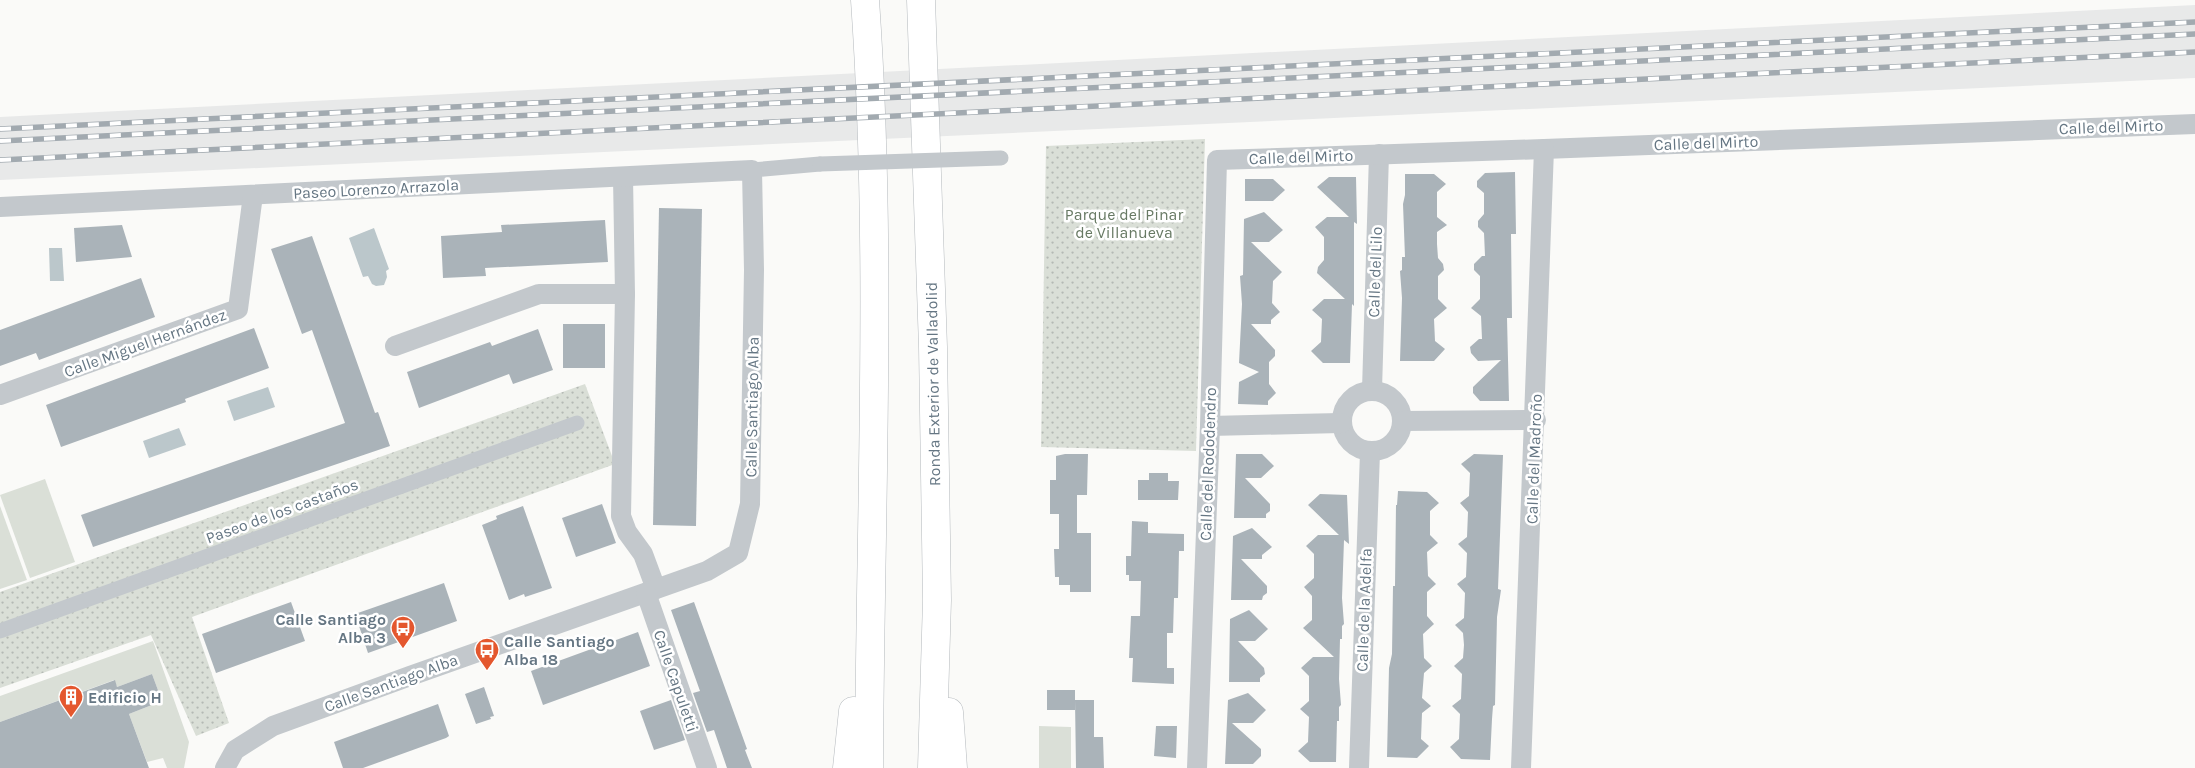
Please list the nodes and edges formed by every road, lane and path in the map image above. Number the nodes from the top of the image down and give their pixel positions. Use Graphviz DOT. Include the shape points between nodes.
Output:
graph roads {
  1 [pos="865,0"];
  2 [pos="922,0"];
  3 [pos="2195,124"];
  4 [pos="1544,149"];
  5 [pos="1379,154"];
  6 [pos="1001,158"];
  7 [pos="1217,160"];
  8 [pos="752,170"];
  9 [pos="623,176"];
  10 [pos="254,195"];
  11 [pos="0,206"];
  12 [pos="624,294"];
  13 [pos="395,346"];
  14 [pos="1372,390"];
  15 [pos="0,395"];
  16 [pos="1403,420"];
  17 [pos="1536,420"];
  18 [pos="577,423"];
  19 [pos="1341,423"];
  20 [pos="1210,426"];
  21 [pos="1370,452"];
  22 [pos="651,591"];
  23 [pos="937,600"];
  24 [pos="869,628"];
  25 [pos="0,631"];
  26 [pos="225,768"];
  27 [pos="707,768"];
  28 [pos="848,768"];
  29 [pos="869,768"];
  30 [pos="932,768"];
  31 [pos="953,768"];
  32 [pos="1197,768"];
  33 [pos="1359,768"];
  34 [pos="1522,768"];
  1 -- 24 [label="highway" via="873,228 874,377"];
  2 -- 23 [label="highway, Ronda Exterior de Valladolid"];
  3 -- 4 [label="street, Calle del Mirto"];
  4 -- 5 [label="street, Calle del Mirto"];
  4 -- 17 [label="street, Calle del Madroño"];
  5 -- 7 [label="street, Calle del Mirto"];
  5 -- 14 [label="street, Calle del Lilo"];
  6 -- 8 [label="street, bridge" via="820,164"];
  7 -- 20 [label="street, Calle del Rododendro"];
  8 -- 9 [label="street, Paseo Lorenzo Arrazola"];
  8 -- 22 [label="street, Calle Santiago Alba" via="754,270 750,504 738,553 707,571"];
  9 -- 10 [label="street, Paseo Lorenzo Arrazola"];
  9 -- 12 [label="street"];
  10 -- 11 [label="street, Paseo Lorenzo Arrazola"];
  10 -- 15 [label="street, Calle Miguel Hernández" via="238,309"];
  12 -- 13 [label="street" via="539,294"];
  12 -- 22 [label="street" via="621,516 627,532 643,554"];
  14 -- 16 [label="street" via="1390,396 1401,411"];
  14 -- 19 [label="street" via="1350,400 1343,410"];
  16 -- 17 [label="street"];
  16 -- 21 [label="street" via="1397,440 1389,447"];
  17 -- 34 [label="street, Calle del Madroño"];
  18 -- 25 [label="street, Paseo de los castaños"];
  19 -- 20 [label="street"];
  19 -- 21 [label="street" via="1350,443"];
  20 -- 32 [label="street, Calle del Rododendro"];
  21 -- 33 [label="street, Calle de la Adelfa"];
  22 -- 26 [label="street, Calle Santiago Alba" via="273,726 235,750"];
  22 -- 27 [label="street, Calle Capuletti"];
  23 -- 30 [label="highway, Ronda Exterior de Valladolid"];
  23 -- 31 [label="highway" via="946,668"];
  24 -- 28 [label="highway" via="857,678"];
  24 -- 29 [label="highway"];
}
